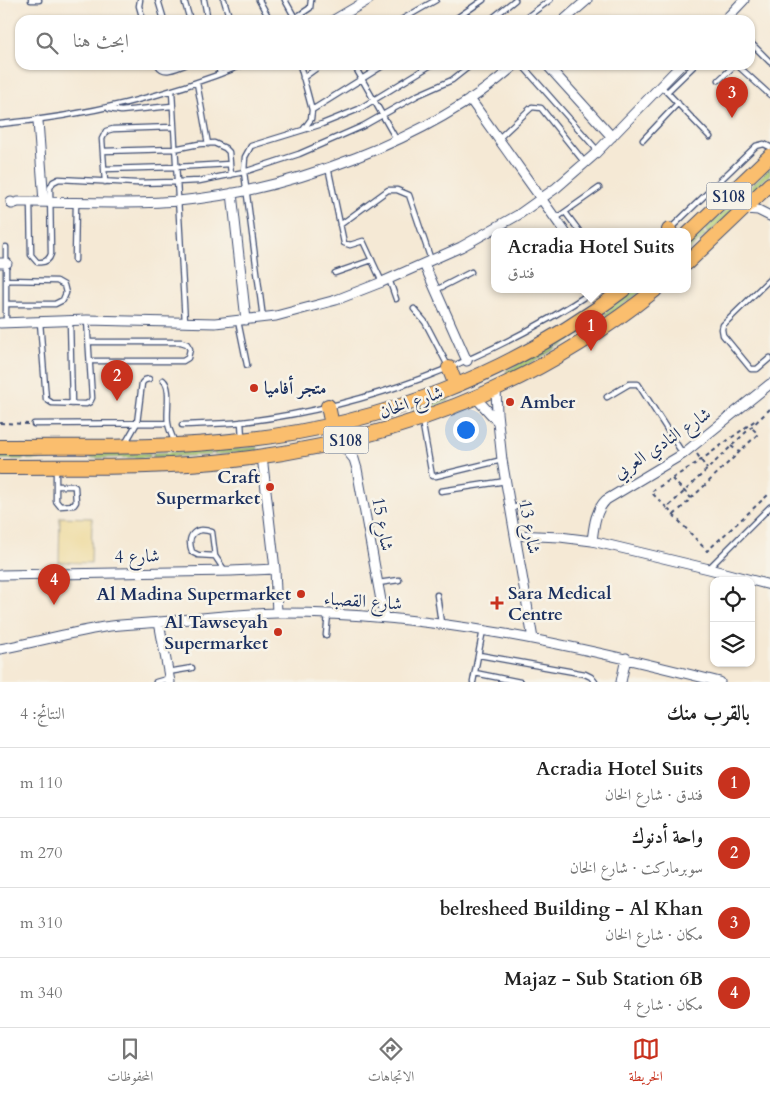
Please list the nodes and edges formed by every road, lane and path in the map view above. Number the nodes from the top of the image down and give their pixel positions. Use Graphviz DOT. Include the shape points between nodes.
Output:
graph roads {
  1 [pos="31,0"];
  2 [pos="39,0"];
  3 [pos="140,0"];
  4 [pos="158,0"];
  5 [pos="184,0"];
  6 [pos="204,0"];
  7 [pos="224,0"];
  8 [pos="259,0"];
  9 [pos="285,0"];
  10 [pos="311,0"];
  11 [pos="368,0"];
  12 [pos="436,0"];
  13 [pos="483,0"];
  14 [pos="515,0"];
  15 [pos="550,0"];
  16 [pos="587,0"];
  17 [pos="744,0"];
  18 [pos="142,15"];
  19 [pos="162,15"];
  20 [pos="188,15"];
  21 [pos="207,15"];
  22 [pos="228,15"];
  23 [pos="267,15"];
  24 [pos="291,15"];
  25 [pos="299,15"];
  26 [pos="342,15"];
  27 [pos="410,15"];
  28 [pos="461,15"];
  29 [pos="496,15"];
  30 [pos="530,15"];
  31 [pos="570,15"];
  32 [pos="730,15"];
  33 [pos="755,47"];
  34 [pos="770,62"];
  35 [pos="219,70"];
  36 [pos="230,70"];
  37 [pos="301,70"];
  38 [pos="314,70"];
  39 [pos="356,70"];
  40 [pos="376,70"];
  41 [pos="423,70"];
  42 [pos="465,70"];
  43 [pos="509,70"];
  44 [pos="526,70"];
  45 [pos="552,70"];
  46 [pos="677,70"];
  47 [pos="689,70"];
  48 [pos="730,70"];
  49 [pos="742,70"];
  50 [pos="220,74"];
  51 [pos="303,78"];
  52 [pos="361,79"];
  53 [pos="719,80"];
  54 [pos="197,83"];
  55 [pos="664,89"];
  56 [pos="172,91"];
  57 [pos="770,95"];
  58 [pos="373,99"];
  59 [pos="470,100"];
  60 [pos="678,103"];
  61 [pos="172,106"];
  62 [pos="106,109"];
  63 [pos="312,110"];
  64 [pos="382,114"];
  65 [pos="38,121"];
  66 [pos="0,124"];
  67 [pos="173,127"];
  68 [pos="303,130"];
  69 [pos="612,137"];
  70 [pos="710,137"];
  71 [pos="498,138"];
  72 [pos="396,139"];
  73 [pos="643,140"];
  74 [pos="208,144"];
  75 [pos="770,147"];
  76 [pos="174,149"];
  77 [pos="102,151"];
  78 [pos="598,152"];
  79 [pos="770,156"];
  80 [pos="586,163"];
  81 [pos="230,164"];
  82 [pos="176,167"];
  83 [pos="328,167"];
  84 [pos="104,169"];
  85 [pos="244,172"];
  86 [pos="232,175"];
  87 [pos="105,182"];
  88 [pos="176,182"];
  89 [pos="770,184"];
  90 [pos="599,188"];
  91 [pos="246,191"];
  92 [pos="232,193"];
  93 [pos="541,199"];
  94 [pos="177,200"];
  95 [pos="10,202"];
  96 [pos="30,202"];
  97 [pos="47,202"];
  98 [pos="76,203"];
  99 [pos="745,209"];
  100 [pos="565,212"];
  101 [pos="770,216"];
  102 [pos="555,219"];
  103 [pos="340,225"];
  104 [pos="495,228"];
  105 [pos="562,228"];
  106 [pos="577,228"];
  107 [pos="673,228"];
  108 [pos="491,231"];
  109 [pos="691,232"];
  110 [pos="6,247"];
  111 [pos="691,259"];
  112 [pos="75,260"];
  113 [pos="372,260"];
  114 [pos="428,262"];
  115 [pos="3,263"];
  116 [pos="471,272"];
  117 [pos="335,273"];
  118 [pos="770,279"];
  119 [pos="7,280"];
  120 [pos="385,281"];
  121 [pos="436,290"];
  122 [pos="590,293"];
  123 [pos="613,293"];
  124 [pos="651,293"];
  125 [pos="396,299"];
  126 [pos="6,304"];
  127 [pos="414,309"];
  128 [pos="263,318"];
  129 [pos="87,320"];
  130 [pos="70,321"];
  131 [pos="242,321"];
  132 [pos="40,322"];
  133 [pos="3,323"];
  134 [pos="185,323"];
  135 [pos="89,342"];
  136 [pos="770,358"];
  137 [pos="90,361"];
  138 [pos="467,361"];
  139 [pos="246,365"];
  140 [pos="449,368"];
  141 [pos="149,379"];
  142 [pos="163,380"];
  143 [pos="770,384"];
  144 [pos="456,385"];
  145 [pos="496,389"];
  146 [pos="607,397"];
  147 [pos="476,398"];
  148 [pos="72,404"];
  149 [pos="406,404"];
  150 [pos="328,406"];
  151 [pos="770,409"];
  152 [pos="760,418"];
  153 [pos="422,419"];
  154 [pos="497,421"];
  155 [pos="241,422"];
  156 [pos="0,423"];
  157 [pos="137,423"];
  158 [pos="168,423"];
  159 [pos="34,424"];
  160 [pos="182,425"];
  161 [pos="332,425"];
  162 [pos="750,426"];
  163 [pos="363,437"];
  164 [pos="242,440"];
  165 [pos="339,441"];
  166 [pos="175,444"];
  167 [pos="124,445"];
  168 [pos="731,446"];
  169 [pos="0,447"];
  170 [pos="692,447"];
  171 [pos="739,452"];
  172 [pos="683,454"];
  173 [pos="262,456"];
  174 [pos="502,460"];
  175 [pos="701,460"];
  176 [pos="0,467"];
  177 [pos="56,467"];
  178 [pos="707,469"];
  179 [pos="672,479"];
  180 [pos="506,481"];
  181 [pos="56,486"];
  182 [pos="441,491"];
  183 [pos="684,492"];
  184 [pos="770,493"];
  185 [pos="691,498"];
  186 [pos="523,504"];
  187 [pos="770,507"];
  188 [pos="666,508"];
  189 [pos="511,509"];
  190 [pos="674,515"];
  191 [pos="515,535"];
  192 [pos="592,541"];
  193 [pos="215,556"];
  194 [pos="709,568"];
  195 [pos="275,569"];
  196 [pos="225,571"];
  197 [pos="0,575"];
  198 [pos="398,580"];
  199 [pos="769,582"];
  200 [pos="377,584"];
  201 [pos="437,595"];
  202 [pos="277,613"];
  203 [pos="328,614"];
  204 [pos="384,617"];
  205 [pos="158,622"];
  206 [pos="441,623"];
  207 [pos="483,630"];
  208 [pos="326,634"];
  209 [pos="533,638"];
  210 [pos="0,649"];
  211 [pos="478,655"];
  212 [pos="626,658"];
  213 [pos="192,668"];
  214 [pos="475,673"];
  215 [pos="169,677"];
  216 [pos="156,682"];
  217 [pos="473,682"];
  218 [pos="520,682"];
  219 [pos="595,682"];
  220 [pos="621,682"];
  221 [pos="720,682"];
  1 -- 2 [label="lane"];
  3 -- 18 [label="lane"];
  4 -- 19 [label="lane"];
  5 -- 20 [label="lane"];
  6 -- 21 [label="lane"];
  7 -- 22 [label="lane"];
  8 -- 23 [label="lane"];
  9 -- 24 [label="lane"];
  10 -- 25 [label="lane" via="310,8"];
  11 -- 26 [label="street"];
  12 -- 27 [label="lane"];
  13 -- 28 [label="lane"];
  14 -- 29 [label="lane"];
  15 -- 30 [label="lane"];
  16 -- 31 [label="street"];
  17 -- 32 [label="street"];
  33 -- 34 [label="lane"];
  35 -- 50 [label="lane"];
  36 -- 50 [label="lane"];
  37 -- 51 [label="lane"];
  38 -- 51 [label="lane"];
  39 -- 52 [label="lane"];
  40 -- 52 [label="lane"];
  41 -- 58 [label="lane"];
  42 -- 64 [label="lane" via="452,80"];
  43 -- 59 [label="street"];
  44 -- 78 [label="lane"];
  45 -- 69 [label="street"];
  46 -- 55 [label="street"];
  47 -- 55 [label="lane"];
  48 -- 53 [label="lane"];
  49 -- 57 [label="lane"];
  50 -- 54 [label="lane"];
  51 -- 63 [label="lane"];
  52 -- 58 [label="lane"];
  52 -- 63 [label="lane"];
  54 -- 56 [label="lane"];
  54 -- 74 [label="lane"];
  55 -- 60 [label="lane"];
  55 -- 69 [label="street"];
  56 -- 61 [label="lane"];
  56 -- 62 [label="lane"];
  58 -- 64 [label="lane"];
  58 -- 68 [label="lane" via="359,109"];
  59 -- 71 [label="street"];
  59 -- 72 [label="street"];
  60 -- 70 [label="lane"];
  60 -- 73 [label="lane"];
  61 -- 62 [label="lane" via="121,111"];
  61 -- 67 [label="lane"];
  62 -- 65 [label="lane"];
  63 -- 68 [label="lane"];
  64 -- 72 [label="lane"];
  64 -- 85 [label="lane" via="363,126 299,154"];
  65 -- 66 [label="lane"];
  65 -- 97 [label="street"];
  67 -- 76 [label="lane"];
  67 -- 77 [label="lane" via="113,129 102,139"];
  68 -- 85 [label="lane" via="251,146 245,157"];
  69 -- 78 [label="street"];
  71 -- 80 [label="lane" via="532,107 541,108"];
  71 -- 93 [label="street"];
  72 -- 83 [label="street"];
  74 -- 76 [label="lane"];
  74 -- 81 [label="lane" via="225,148 229,152"];
  75 -- 107 [label="lane" via="761,144 754,148"];
  76 -- 77 [label="lane"];
  76 -- 82 [label="lane"];
  77 -- 84 [label="lane"];
  78 -- 80 [label="street"];
  79 -- 109 [label="main road, S108"];
  80 -- 93 [label="street"];
  81 -- 82 [label="lane"];
  81 -- 86 [label="lane"];
  82 -- 84 [label="lane"];
  82 -- 88 [label="lane"];
  83 -- 91 [label="street"];
  83 -- 103 [label="lane"];
  84 -- 87 [label="lane"];
  85 -- 86 [label="lane"];
  85 -- 91 [label="lane"];
  86 -- 88 [label="lane"];
  87 -- 88 [label="lane"];
  87 -- 97 [label="lane" via="59,179 53,182"];
  88 -- 94 [label="lane"];
  89 -- 99 [label="main road, S108"];
  90 -- 100 [label="lane"];
  91 -- 92 [label="street"];
  91 -- 128 [label="lane"];
  92 -- 94 [label="street"];
  92 -- 131 [label="street"];
  93 -- 102 [label="street"];
  93 -- 104 [label="street"];
  94 -- 98 [label="street"];
  94 -- 134 [label="lane"];
  95 -- 96 [label="street"];
  96 -- 97 [label="street"];
  96 -- 97 [label="lane" via="31,255 40,262 46,261 51,254"];
  97 -- 98 [label="street"];
  98 -- 112 [label="lane"];
  99 -- 101 [label="street" via="758,210"];
  99 -- 111 [label="main road, S108"];
  100 -- 102 [label="lane"];
  100 -- 106 [label="lane"];
  102 -- 105 [label="street"];
  103 -- 113 [label="lane" via="344,243 350,245 363,241"];
  103 -- 114 [label="lane" via="388,190 409,195"];
  108 -- 114 [label="street"];
  110 -- 115 [label="lane"];
  113 -- 117 [label="lane"];
  113 -- 120 [label="lane"];
  114 -- 120 [label="street"];
  114 -- 121 [label="street"];
  115 -- 119 [label="lane"];
  116 -- 121 [label="lane"];
  118 -- 136 [label="lane" via="722,329 723,335 751,369 757,369"];
  119 -- 126 [label="lane"];
  119 -- 126 [label="lane" via="57,280 64,285 66,293 55,304"];
  120 -- 125 [label="lane"];
  120 -- 128 [label="street" via="336,300"];
  121 -- 138 [label="street"];
  122 -- 138 [label="lane" via="528,331"];
  123 -- 144 [label="main road, شارع الخان / S108" via="569,327 521,355"];
  124 -- 145 [label="main road, شارع الخان / S108" via="576,346"];
  126 -- 133 [label="lane"];
  127 -- 140 [label="lane" via="425,322"];
  128 -- 131 [label="street"];
  129 -- 130 [label="street"];
  129 -- 134 [label="street"];
  129 -- 135 [label="lane"];
  130 -- 132 [label="street"];
  130 -- 148 [label="lane"];
  131 -- 134 [label="street"];
  131 -- 139 [label="lane"];
  132 -- 133 [label="street"];
  132 -- 148 [label="lane" via="45,396 52,403"];
  135 -- 137 [label="lane"];
  135 -- 137 [label="lane" via="182,342 187,344 190,352 183,361"];
  137 -- 148 [label="lane" via="92,400 86,404"];
  138 -- 140 [label="lane"];
  140 -- 144 [label="main road"];
  140 -- 150 [label="lane" via="383,392"];
  141 -- 157 [label="lane" via="141,385"];
  142 -- 158 [label="lane" via="168,386"];
  143 -- 170 [label="street, شارع النادي العربي"];
  144 -- 149 [label="main road, شارع الخان / S108"];
  145 -- 147 [label="main road, شارع الخان / S108"];
  145 -- 154 [label="street, شارع 13"];
  146 -- 172 [label="lane" via="629,384 638,384"];
  147 -- 153 [label="main road, شارع الخان / S108"];
  147 -- 154 [label="street"];
  149 -- 161 [label="main road, شارع الخان / S108"];
  149 -- 163 [label="main road" via="406,415 374,426"];
  150 -- 155 [label="lane"];
  150 -- 161 [label="main road"];
  151 -- 152 [label="path"];
  152 -- 162 [label="path"];
  152 -- 175 [label="path"];
  153 -- 163 [label="main road, شارع الخان / S108"];
  153 -- 174 [label="lane" via="432,476"];
  154 -- 174 [label="street, شارع 13"];
  155 -- 160 [label="lane"];
  155 -- 164 [label="lane"];
  156 -- 159 [label="path"];
  157 -- 158 [label="lane"];
  157 -- 159 [label="lane"];
  157 -- 167 [label="lane"];
  158 -- 166 [label="lane"];
  161 -- 164 [label="main road, شارع الخان / S108"];
  162 -- 168 [label="path"];
  162 -- 171 [label="path" via="758,434"];
  163 -- 165 [label="main road, شارع الخان / S108"];
  164 -- 166 [label="main road, شارع الخان / S108"];
  165 -- 173 [label="main road, شارع الخان / S108"];
  165 -- 200 [label="street, شارع 15" via="356,465"];
  166 -- 167 [label="main road, شارع الخان / S108"];
  167 -- 169 [label="main road, شارع الخان / S108"];
  168 -- 171 [label="path"];
  168 -- 178 [label="path"];
  170 -- 172 [label="street, شارع النادي العربي"];
  170 -- 175 [label="path"];
  171 -- 185 [label="path"];
  172 -- 192 [label="street, شارع النادي العربي" via="606,500 596,516"];
  173 -- 177 [label="main road, شارع الخان / S108" via="200,463"];
  173 -- 195 [label="street"];
  174 -- 180 [label="street, شارع 13"];
  175 -- 178 [label="path"];
  175 -- 179 [label="path"];
  176 -- 177 [label="main road, شارع الخان / S108"];
  177 -- 181 [label="lane"];
  178 -- 183 [label="path"];
  179 -- 183 [label="path"];
  179 -- 188 [label="path" via="651,492"];
  180 -- 182 [label="lane"];
  180 -- 189 [label="street, شارع 13"];
  181 -- 181 [label="lane" via="58,506 76,504 75,487"];
  183 -- 185 [label="path"];
  183 -- 188 [label="path"];
  184 -- 190 [label="path" via="708,551"];
  185 -- 190 [label="path"];
  186 -- 189 [label="lane"];
  187 -- 194 [label="lane"];
  188 -- 190 [label="path"];
  189 -- 191 [label="street, شارع 13"];
  191 -- 192 [label="street"];
  191 -- 209 [label="street, شارع 13"];
  192 -- 194 [label="street"];
  193 -- 193 [label="lane" via="212,532 193,532 192,552"];
  193 -- 196 [label="lane"];
  194 -- 199 [label="street"];
  195 -- 196 [label="street, شارع 4"];
  195 -- 202 [label="street"];
  196 -- 197 [label="street, شارع 4"];
  198 -- 200 [label="lane"];
  200 -- 204 [label="street, شارع 15"];
  201 -- 206 [label="lane"];
  202 -- 203 [label="street, شارع القصباء"];
  202 -- 205 [label="street, شارع القصباء"];
  203 -- 204 [label="street, شارع القصباء"];
  203 -- 208 [label="lane"];
  204 -- 206 [label="street, شارع القصباء"];
  205 -- 210 [label="street, شارع القصباء" via="104,627"];
  205 -- 215 [label="street"];
  206 -- 207 [label="street, شارع القصباء"];
  207 -- 209 [label="street, شارع القصباء"];
  207 -- 211 [label="lane"];
  209 -- 212 [label="street, شارع القصباء"];
  211 -- 214 [label="lane"];
  211 -- 219 [label="lane" via="585,674"];
  212 -- 220 [label="street"];
  212 -- 221 [label="street, شارع القصباء"];
  213 -- 215 [label="lane"];
  214 -- 217 [label="lane"];
  214 -- 218 [label="lane"];
  215 -- 216 [label="lane"];
}
